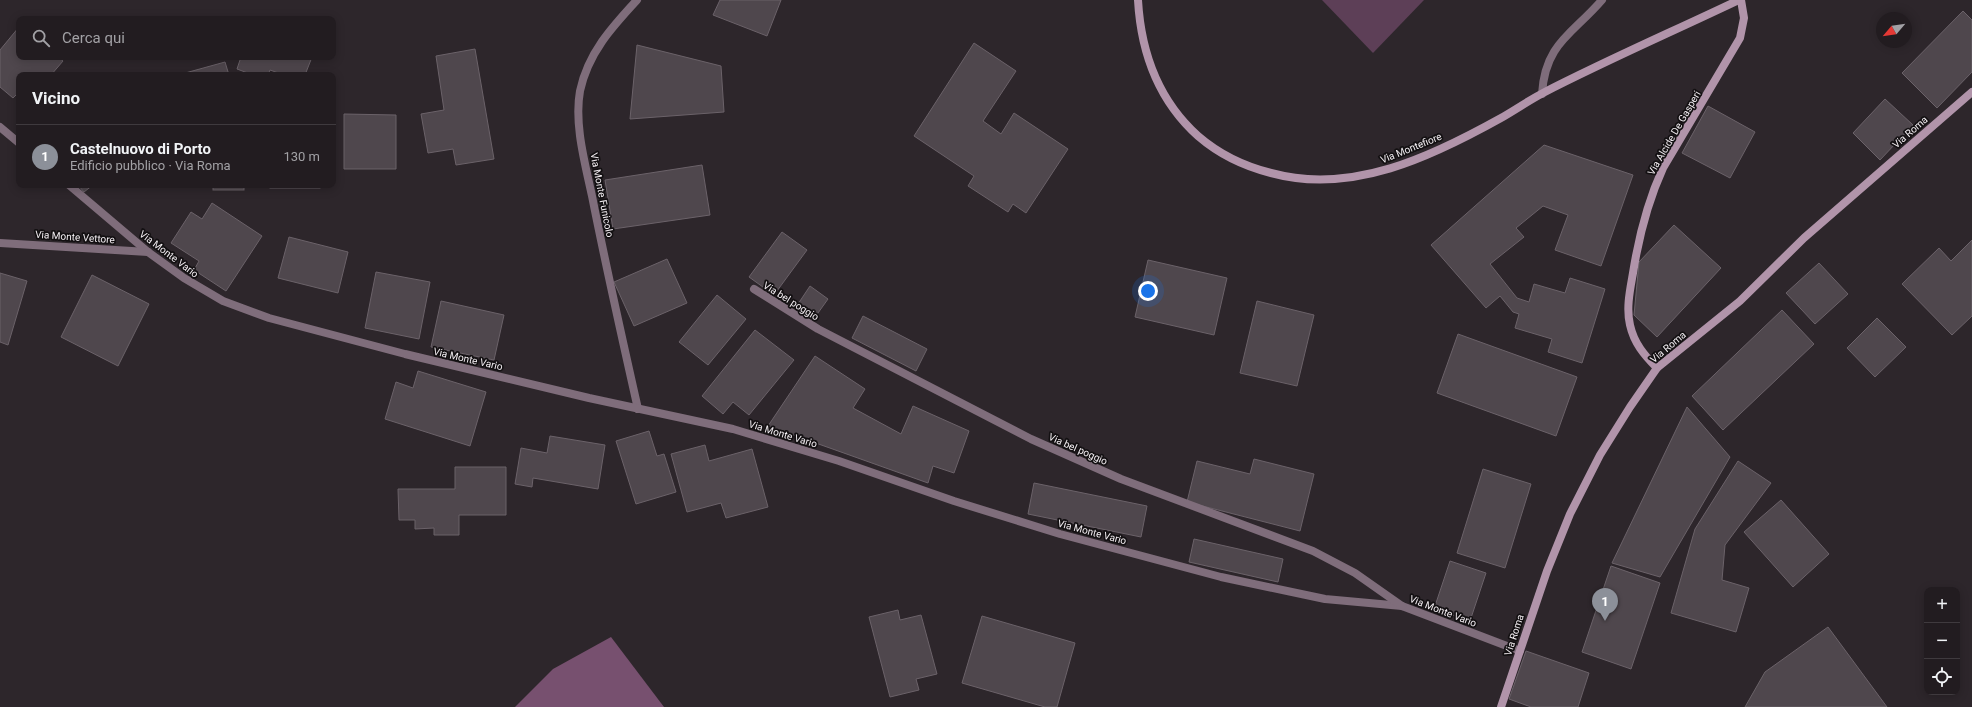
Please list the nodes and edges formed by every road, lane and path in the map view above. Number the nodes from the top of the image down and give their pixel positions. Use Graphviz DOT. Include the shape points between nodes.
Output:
graph roads {
  1 [pos="637,0"];
  2 [pos="1138,0"];
  3 [pos="1602,0"];
  4 [pos="1740,0"];
  5 [pos="1972,92"];
  6 [pos="1542,94"];
  7 [pos="0,127"];
  8 [pos="16,140"];
  9 [pos="72,188"];
  10 [pos="0,243"];
  11 [pos="148,252"];
  12 [pos="754,289"];
  13 [pos="1657,368"];
  14 [pos="638,409"];
  15 [pos="1402,606"];
  16 [pos="1520,651"];
  17 [pos="1501,707"];
  1 -- 14 [label="street, Via Monte Funicolo" via="610,29 591,59 580,91 578,109 584,158"];
  2 -- 6 [label="main road, Via Montefiore" via="1140,24 1151,71 1176,112 1190,129 1222,154 1241,165 1279,176 1330,180 1357,177 1392,168 1458,140"];
  3 -- 6 [label="street" via="1556,47 1543,78"];
  4 -- 6 [label="main road, Via Montefiore"];
  4 -- 13 [label="main road, Via Alcide De Gasperi" via="1744,18 1740,38 1663,168 1639,234 1628,317 1636,342 1644,356"];
  5 -- 13 [label="main road, Via Roma" via="1804,238 1740,300"];
  7 -- 8 [label="street"];
  9 -- 11 [label="street, Via Monte Vario"];
  10 -- 11 [label="street, Via Monte Vettore"];
  11 -- 14 [label="street, Via Monte Vario" via="206,292 233,306 269,318 412,356"];
  12 -- 15 [label="street, Via bel poggio" via="818,329 1031,439 1121,479 1313,551 1355,573"];
  13 -- 16 [label="main road, Via Roma" via="1600,455 1582,489 1551,560"];
  14 -- 15 [label="street, Via Monte Vario" via="732,429 839,461 1060,534 1221,577 1325,599"];
  15 -- 16 [label="street, Via Monte Vario"];
  16 -- 17 [label="main road, Via Roma"];
}
